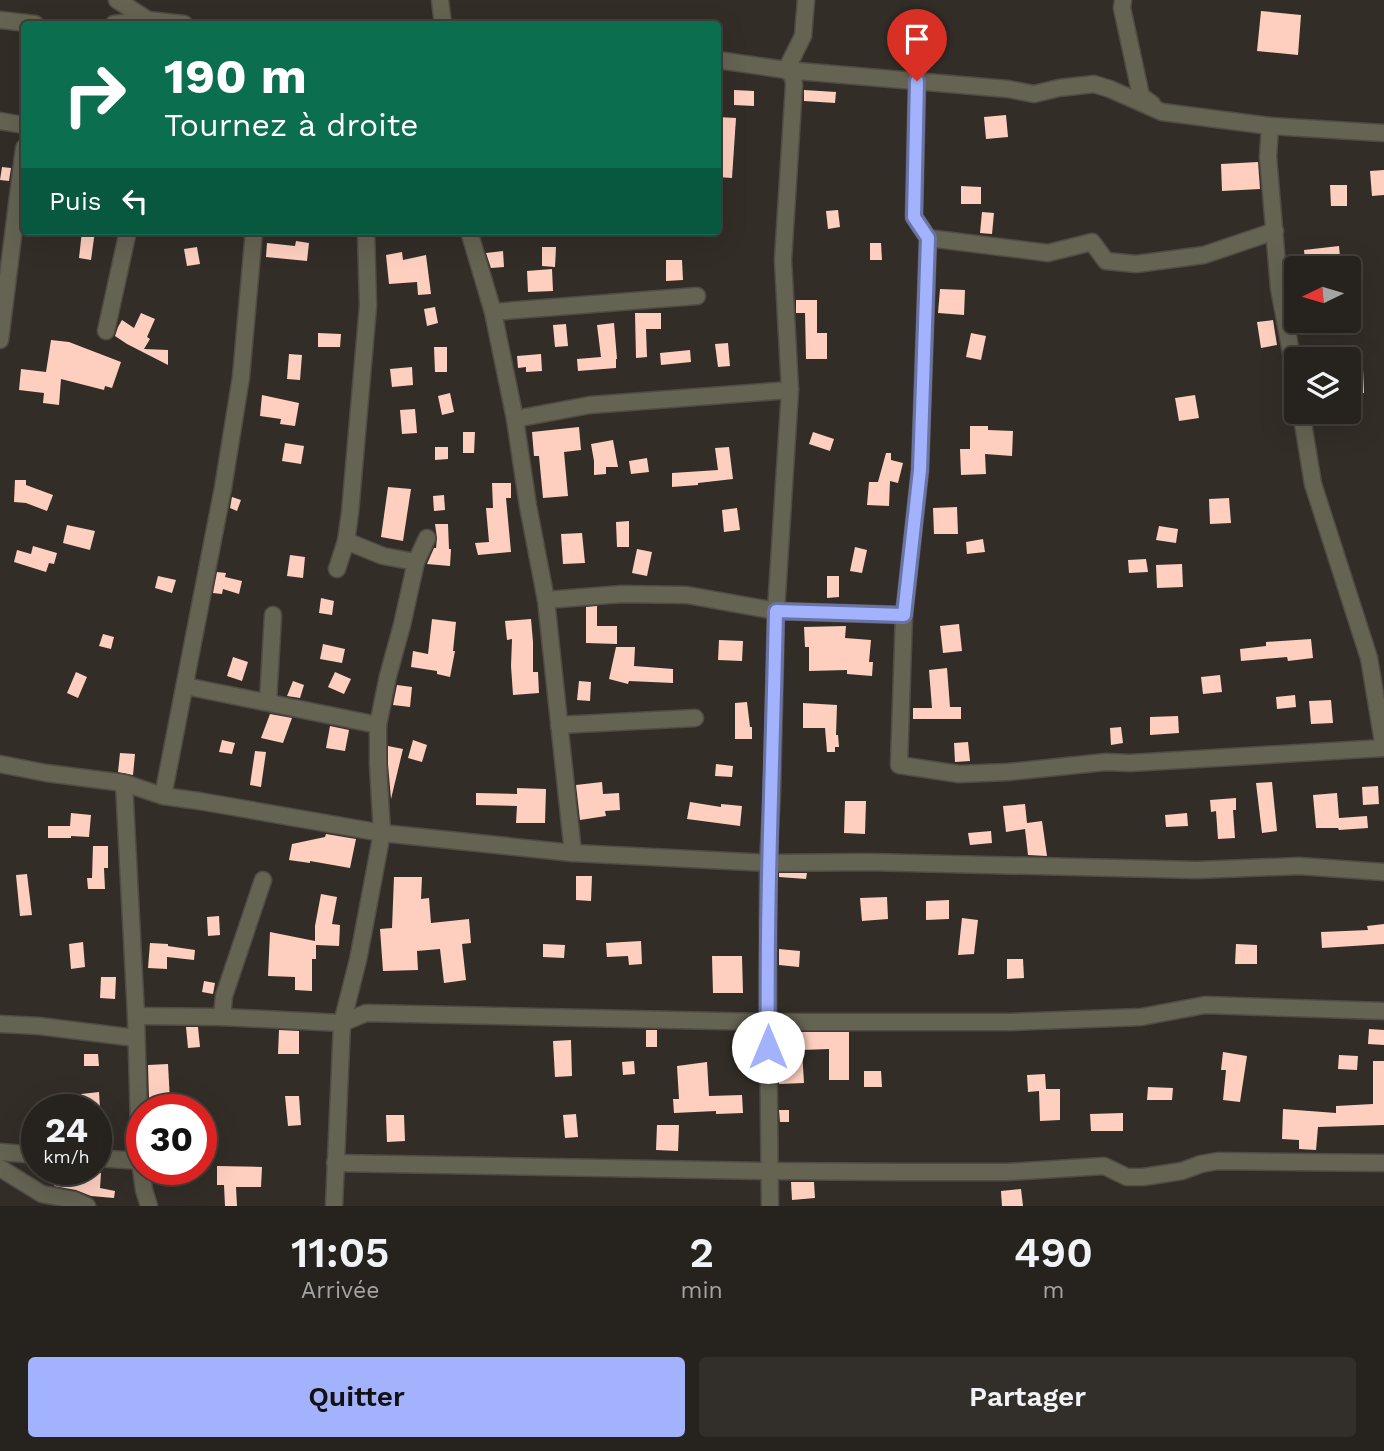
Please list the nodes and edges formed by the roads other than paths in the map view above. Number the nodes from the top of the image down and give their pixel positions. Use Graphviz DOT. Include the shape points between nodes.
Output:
graph roads {
  1 [pos="117,0"];
  2 [pos="440,0"];
  3 [pos="806,0"];
  4 [pos="1123,0"];
  5 [pos="0,20"];
  6 [pos="148,20"];
  7 [pos="140,21"];
  8 [pos="157,21"];
  9 [pos="443,21"];
  10 [pos="21,22"];
  11 [pos="721,60"];
  12 [pos="786,70"];
  13 [pos="917,81"];
  14 [pos="1162,112"];
  15 [pos="0,121"];
  16 [pos="21,124"];
  17 [pos="1270,126"];
  18 [pos="1384,133"];
  19 [pos="21,172"];
  20 [pos="1275,231"];
  21 [pos="127,235"];
  22 [pos="254,235"];
  23 [pos="366,235"];
  24 [pos="470,235"];
  25 [pos="928,238"];
  26 [pos="697,296"];
  27 [pos="493,312"];
  28 [pos="106,331"];
  29 [pos="0,340"];
  30 [pos="1290,347"];
  31 [pos="790,390"];
  32 [pos="515,419"];
  33 [pos="1303,424"];
  34 [pos="427,538"];
  35 [pos="346,541"];
  36 [pos="415,562"];
  37 [pos="338,569"];
  38 [pos="546,600"];
  39 [pos="776,611"];
  40 [pos="274,615"];
  41 [pos="904,615"];
  42 [pos="1377,657"];
  43 [pos="186,686"];
  44 [pos="268,702"];
  45 [pos="695,718"];
  46 [pos="378,724"];
  47 [pos="559,725"];
  48 [pos="1384,748"];
  49 [pos="0,764"];
  50 [pos="124,783"];
  51 [pos="163,796"];
  52 [pos="382,833"];
  53 [pos="573,853"];
  54 [pos="768,863"];
  55 [pos="1384,872"];
  56 [pos="262,880"];
  57 [pos="1384,1011"];
  58 [pos="136,1016"];
  59 [pos="222,1017"];
  60 [pos="768,1022"];
  61 [pos="342,1023"];
  62 [pos="0,1024"];
  63 [pos="136,1038"];
  64 [pos="138,1094"];
  65 [pos="0,1152"];
  66 [pos="21,1153"];
  67 [pos="335,1163"];
  68 [pos="1384,1163"];
  69 [pos="0,1168"];
  70 [pos="769,1171"];
  71 [pos="143,1185"];
  72 [pos="87,1206"];
  73 [pos="149,1206"];
  74 [pos="334,1206"];
  75 [pos="770,1206"];
  1 -- 6 [label="street"];
  2 -- 9 [label="street"];
  3 -- 12 [label="street" via="803,36"];
  4 -- 14 [label="street" via="1141,96"];
  5 -- 10 [label="street"];
  6 -- 7 [label="street"];
  6 -- 8 [label="street"];
  11 -- 12 [label="street"];
  12 -- 13 [label="street"];
  12 -- 31 [label="street" via="794,85 783,260"];
  13 -- 14 [label="street" via="1034,94 1094,84"];
  13 -- 25 [label="street" via="914,217"];
  14 -- 17 [label="street"];
  15 -- 16 [label="street"];
  17 -- 18 [label="street"];
  17 -- 20 [label="street"];
  19 -- 29 [label="street"];
  20 -- 25 [label="street" via="1205,255 1136,264 1106,261 1092,242 1048,253"];
  20 -- 30 [label="street"];
  21 -- 28 [label="street"];
  22 -- 43 [label="street" via="241,377"];
  23 -- 35 [label="street" via="368,306"];
  24 -- 27 [label="street"];
  25 -- 41 [label="street" via="920,470"];
  26 -- 27 [label="street"];
  27 -- 32 [label="street"];
  31 -- 32 [label="street" via="590,405"];
  31 -- 39 [label="street"];
  32 -- 38 [label="street"];
  33 -- 42 [label="street" via="1312,484"];
  34 -- 36 [label="street"];
  35 -- 36 [label="street" via="383,556"];
  35 -- 37 [label="street"];
  36 -- 46 [label="street"];
  38 -- 39 [label="street" via="687,594"];
  38 -- 47 [label="street"];
  39 -- 41 [label="street"];
  39 -- 54 [label="street"];
  40 -- 44 [label="street"];
  41 -- 48 [label="street" via="900,765 959,774 996,773 1106,762"];
  42 -- 48 [label="street"];
  43 -- 44 [label="street"];
  43 -- 51 [label="street"];
  44 -- 46 [label="street"];
  45 -- 47 [label="street"];
  46 -- 52 [label="street"];
  47 -- 53 [label="street"];
  49 -- 50 [label="street"];
  50 -- 51 [label="street"];
  50 -- 58 [label="street"];
  51 -- 52 [label="street"];
  52 -- 53 [label="street"];
  52 -- 61 [label="street"];
  53 -- 54 [label="street"];
  54 -- 55 [label="street" via="1197,870 1299,866"];
  54 -- 60 [label="street"];
  56 -- 59 [label="street" via="223,996"];
  57 -- 60 [label="street" via="1205,1005 1141,1017"];
  58 -- 59 [label="street"];
  58 -- 63 [label="street"];
  59 -- 61 [label="street"];
  60 -- 61 [label="street" via="366,1013"];
  60 -- 70 [label="street"];
  61 -- 67 [label="street"];
  62 -- 63 [label="street"];
  63 -- 64 [label="street"];
  65 -- 66 [label="street"];
  67 -- 70 [label="street"];
  67 -- 74 [label="street"];
  68 -- 70 [label="street" via="1218,1161 1143,1177 1127,1177 1104,1166 1007,1172"];
  69 -- 72 [label="street" via="42,1194"];
  70 -- 75 [label="street"];
  71 -- 73 [label="street"];
}
